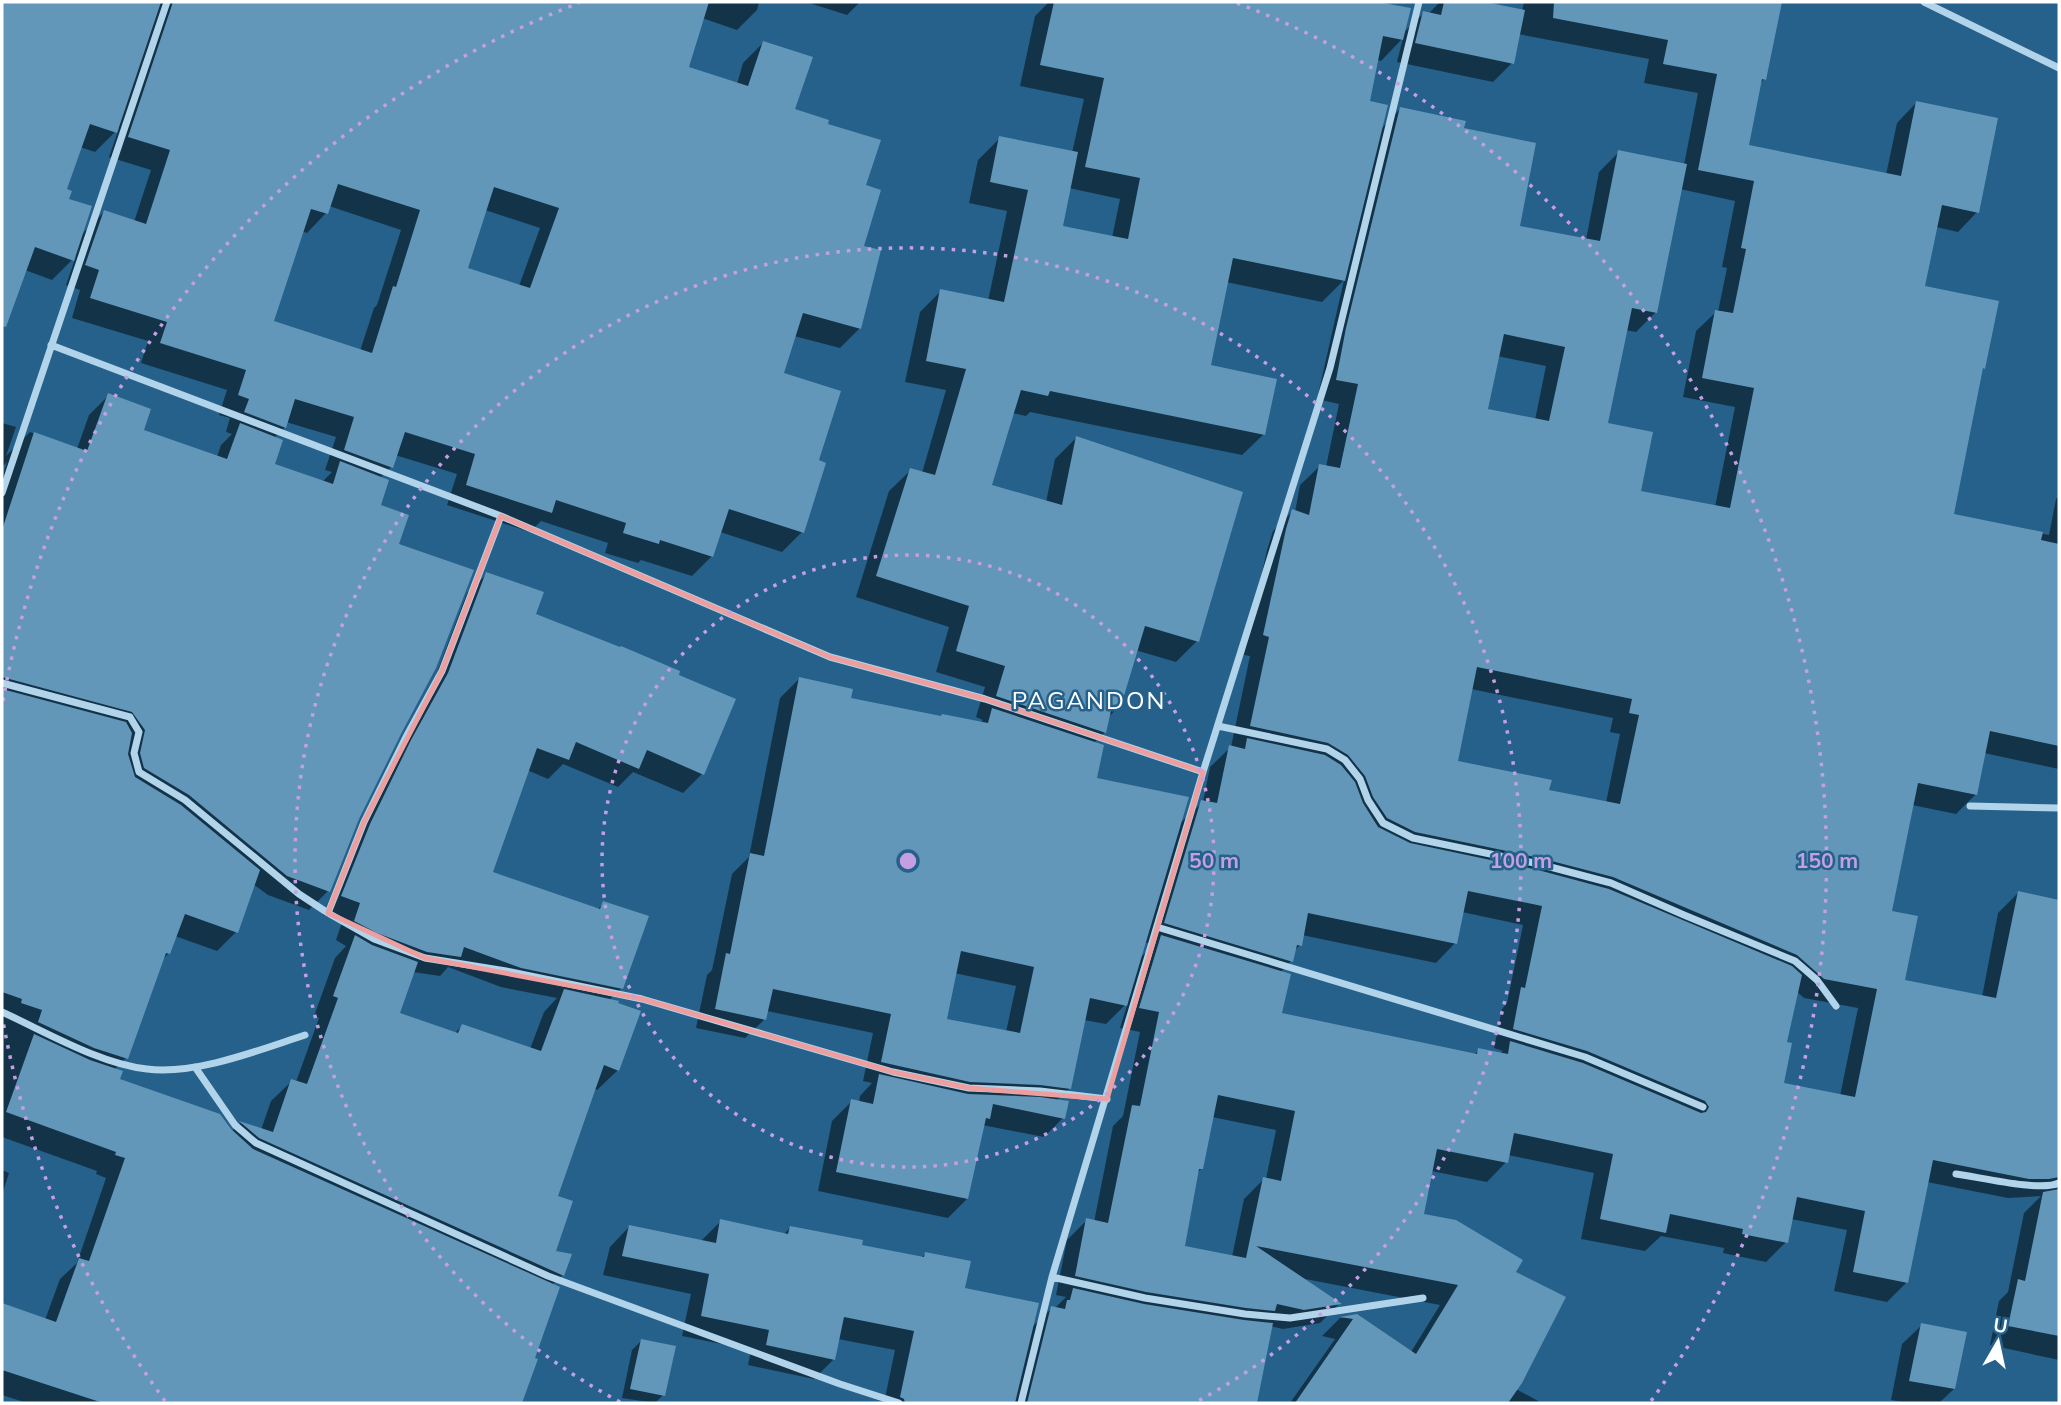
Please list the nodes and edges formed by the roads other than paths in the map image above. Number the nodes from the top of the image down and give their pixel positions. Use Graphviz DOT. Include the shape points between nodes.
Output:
graph roads {
  1 [pos="167,2"];
  2 [pos="1419,2"];
  3 [pos="1924,2"];
  4 [pos="2059,68"];
  5 [pos="51,345"];
  6 [pos="2,493"];
  7 [pos="501,516"];
  8 [pos="2,683"];
  9 [pos="1218,726"];
  10 [pos="1203,772"];
  11 [pos="1970,806"];
  12 [pos="2059,808"];
  13 [pos="328,914"];
  14 [pos="1157,928"];
  15 [pos="1836,1006"];
  16 [pos="2,1012"];
  17 [pos="305,1035"];
  18 [pos="195,1068"];
  19 [pos="1107,1099"];
  20 [pos="1703,1107"];
  21 [pos="1956,1174"];
  22 [pos="2059,1184"];
  23 [pos="1052,1277"];
  24 [pos="1423,1298"];
  25 [pos="899,1403"];
  26 [pos="1021,1403"];
  1 -- 5 [label="street"];
  2 -- 9 [label="street" via="1330,368"];
  3 -- 4 [label="street"];
  5 -- 6 [label="street"];
  5 -- 7 [label="street"];
  7 -- 10 [label="street" via="830,657 985,699"];
  7 -- 13 [label="street" via="442,671 363,822"];
  8 -- 13 [label="street" via="130,717 139,732 134,753 139,772 184,800"];
  9 -- 10 [label="street"];
  9 -- 15 [label="street" via="1327,748 1345,760 1360,779 1383,823 1413,838 1611,883 1795,961"];
  10 -- 14 [label="street"];
  11 -- 12 [label="street"];
  13 -- 19 [label="street" via="374,939 425,958 642,999 893,1072 969,1088"];
  14 -- 19 [label="street"];
  14 -- 20 [label="street" via="1585,1057"];
  16 -- 18 [label="street" via="130,1067"];
  17 -- 18 [label="street"];
  18 -- 25 [label="street" via="235,1125 256,1143 548,1276"];
  19 -- 23 [label="street"];
  21 -- 22 [label="street" via="2032,1186"];
  23 -- 24 [label="street" via="1145,1298 1290,1318"];
  23 -- 26 [label="street"];
}
